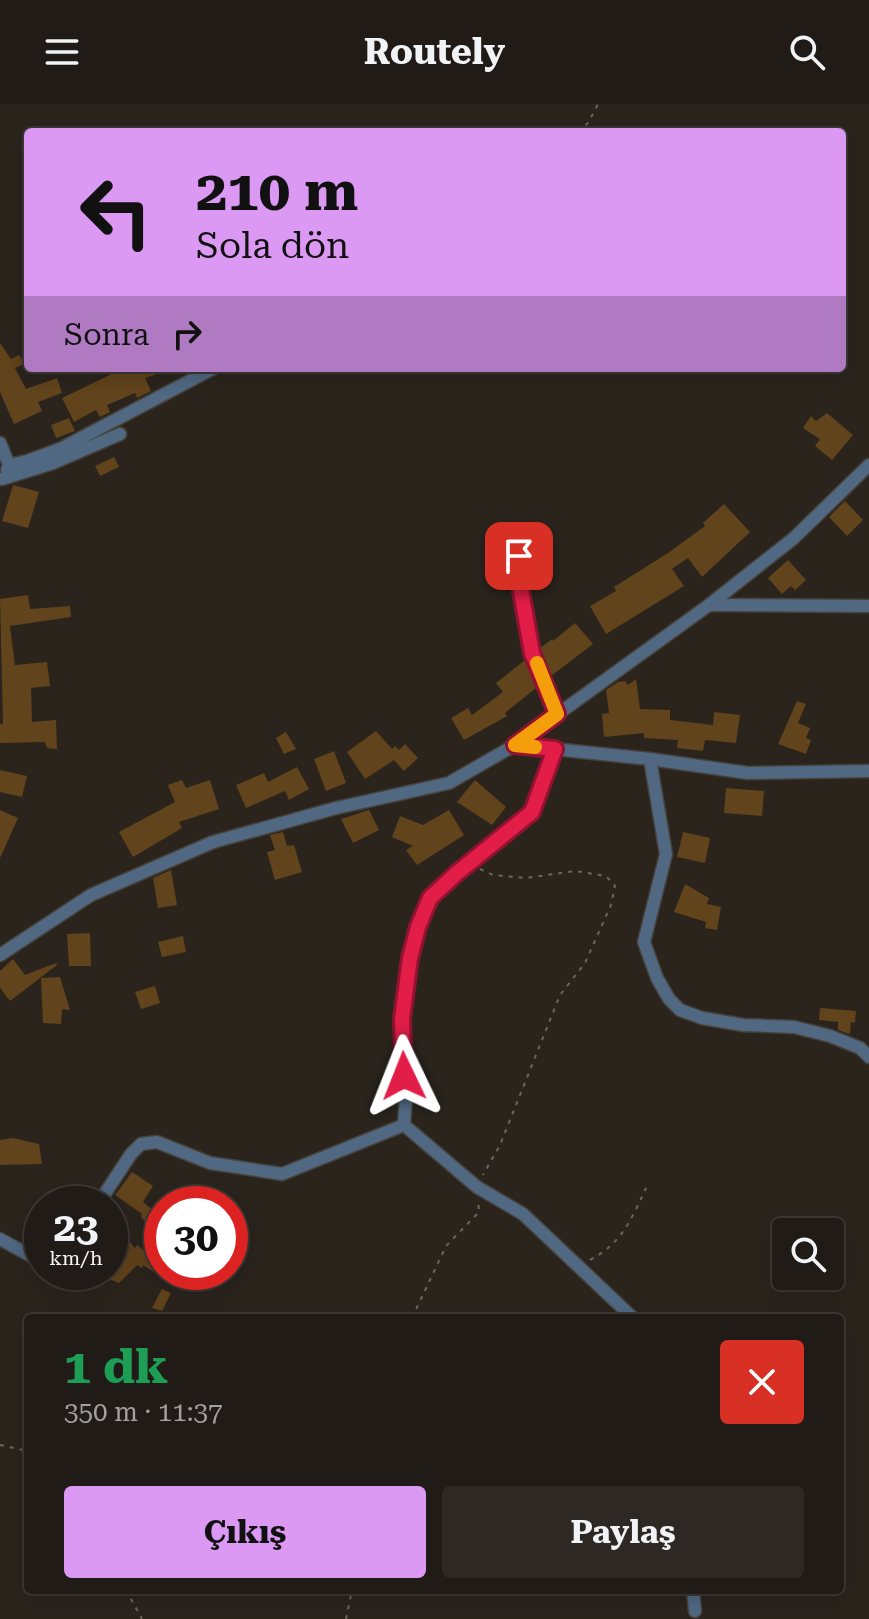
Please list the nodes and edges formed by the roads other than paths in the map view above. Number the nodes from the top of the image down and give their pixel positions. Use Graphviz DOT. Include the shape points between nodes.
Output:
graph roads {
  1 [pos="206,372"];
  2 [pos="120,434"];
  3 [pos="0,443"];
  4 [pos="9,465"];
  5 [pos="869,465"];
  6 [pos="1,480"];
  7 [pos="519,556"];
  8 [pos="709,605"];
  9 [pos="869,606"];
  10 [pos="557,714"];
  11 [pos="515,745"];
  12 [pos="555,749"];
  13 [pos="650,759"];
  14 [pos="869,771"];
  15 [pos="0,955"];
  16 [pos="869,1057"];
  17 [pos="404,1125"];
  18 [pos="110,1186"];
  19 [pos="0,1239"];
  20 [pos="24,1252"];
  21 [pos="629,1314"];
  22 [pos="693,1594"];
  23 [pos="695,1611"];
  1 -- 4 [label="street" via="62,448"];
  2 -- 6 [label="street"];
  3 -- 4 [label="street"];
  4 -- 6 [label="street"];
  5 -- 8 [label="street" via="794,538"];
  7 -- 10 [label="street" via="532,653"];
  8 -- 9 [label="street"];
  8 -- 10 [label="street"];
  10 -- 11 [label="street"];
  11 -- 12 [label="street"];
  11 -- 15 [label="street" via="449,783 213,842 91,895"];
  12 -- 13 [label="street"];
  12 -- 17 [label="street" via="532,812 430,898 418,927 402,1019"];
  13 -- 14 [label="street" via="748,773"];
  13 -- 16 [label="street" via="666,854 644,942 669,999 680,1010 702,1018 830,1036"];
  17 -- 18 [label="street" via="282,1174 210,1163 157,1142 141,1144"];
  17 -- 21 [label="street" via="477,1187 523,1214"];
  19 -- 20 [label="street"];
  22 -- 23 [label="street"];
}
